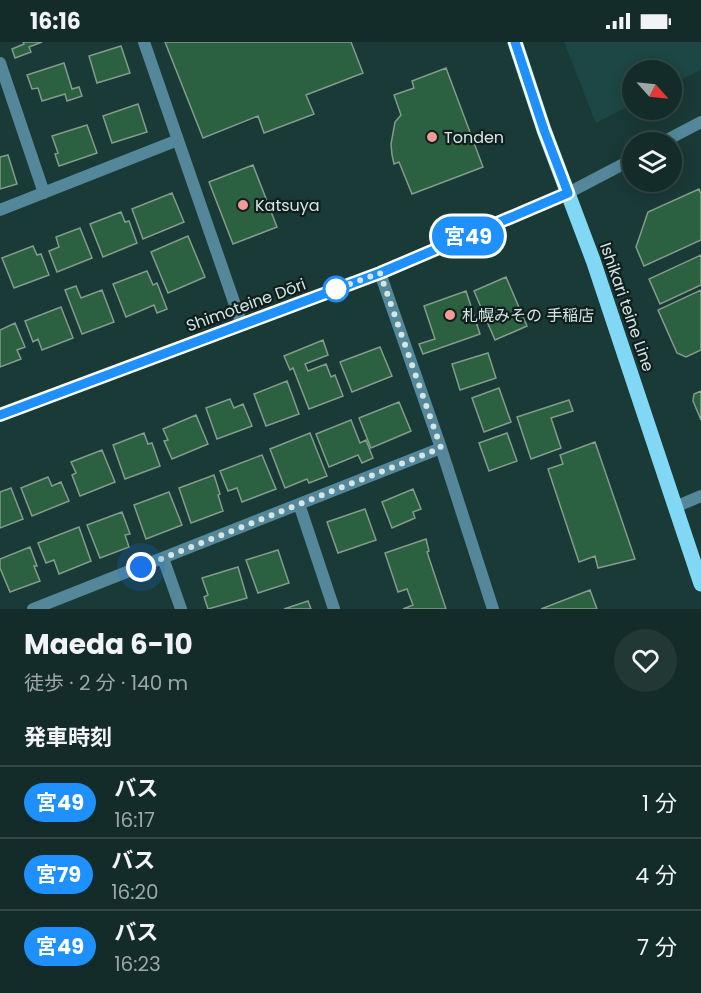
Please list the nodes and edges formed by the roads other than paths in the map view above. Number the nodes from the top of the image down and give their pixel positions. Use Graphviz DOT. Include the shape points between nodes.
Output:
graph roads {
  1 [pos="144,42"];
  2 [pos="515,42"];
  3 [pos="0,63"];
  4 [pos="701,122"];
  5 [pos="682,132"];
  6 [pos="178,140"];
  7 [pos="622,165"];
  8 [pos="44,193"];
  9 [pos="568,193"];
  10 [pos="0,210"];
  11 [pos="380,273"];
  12 [pos="242,325"];
  13 [pos="0,415"];
  14 [pos="441,448"];
  15 [pos="701,496"];
  16 [pos="299,504"];
  17 [pos="675,507"];
  18 [pos="163,558"];
  19 [pos="701,584"];
  20 [pos="33,609"];
  21 [pos="181,609"];
  22 [pos="334,609"];
  23 [pos="493,609"];
  1 -- 6 [label="street"];
  2 -- 9 [label="main road, Ishikari teine Line"];
  3 -- 8 [label="street"];
  4 -- 5 [label="street"];
  6 -- 8 [label="street"];
  6 -- 12 [label="street"];
  7 -- 9 [label="street"];
  8 -- 10 [label="street"];
  9 -- 11 [label="main road, Shimoteine Dōri"];
  9 -- 17 [label="main road, Ishikari teine Line"];
  11 -- 12 [label="main road, Shimoteine Dōri"];
  11 -- 14 [label="street"];
  12 -- 13 [label="main road, Shimoteine Dōri"];
  14 -- 16 [label="street"];
  14 -- 23 [label="street"];
  15 -- 17 [label="street"];
  16 -- 18 [label="street"];
  16 -- 22 [label="street"];
  17 -- 19 [label="main road, Ishikari teine Line"];
  18 -- 20 [label="street"];
  18 -- 21 [label="street"];
}
